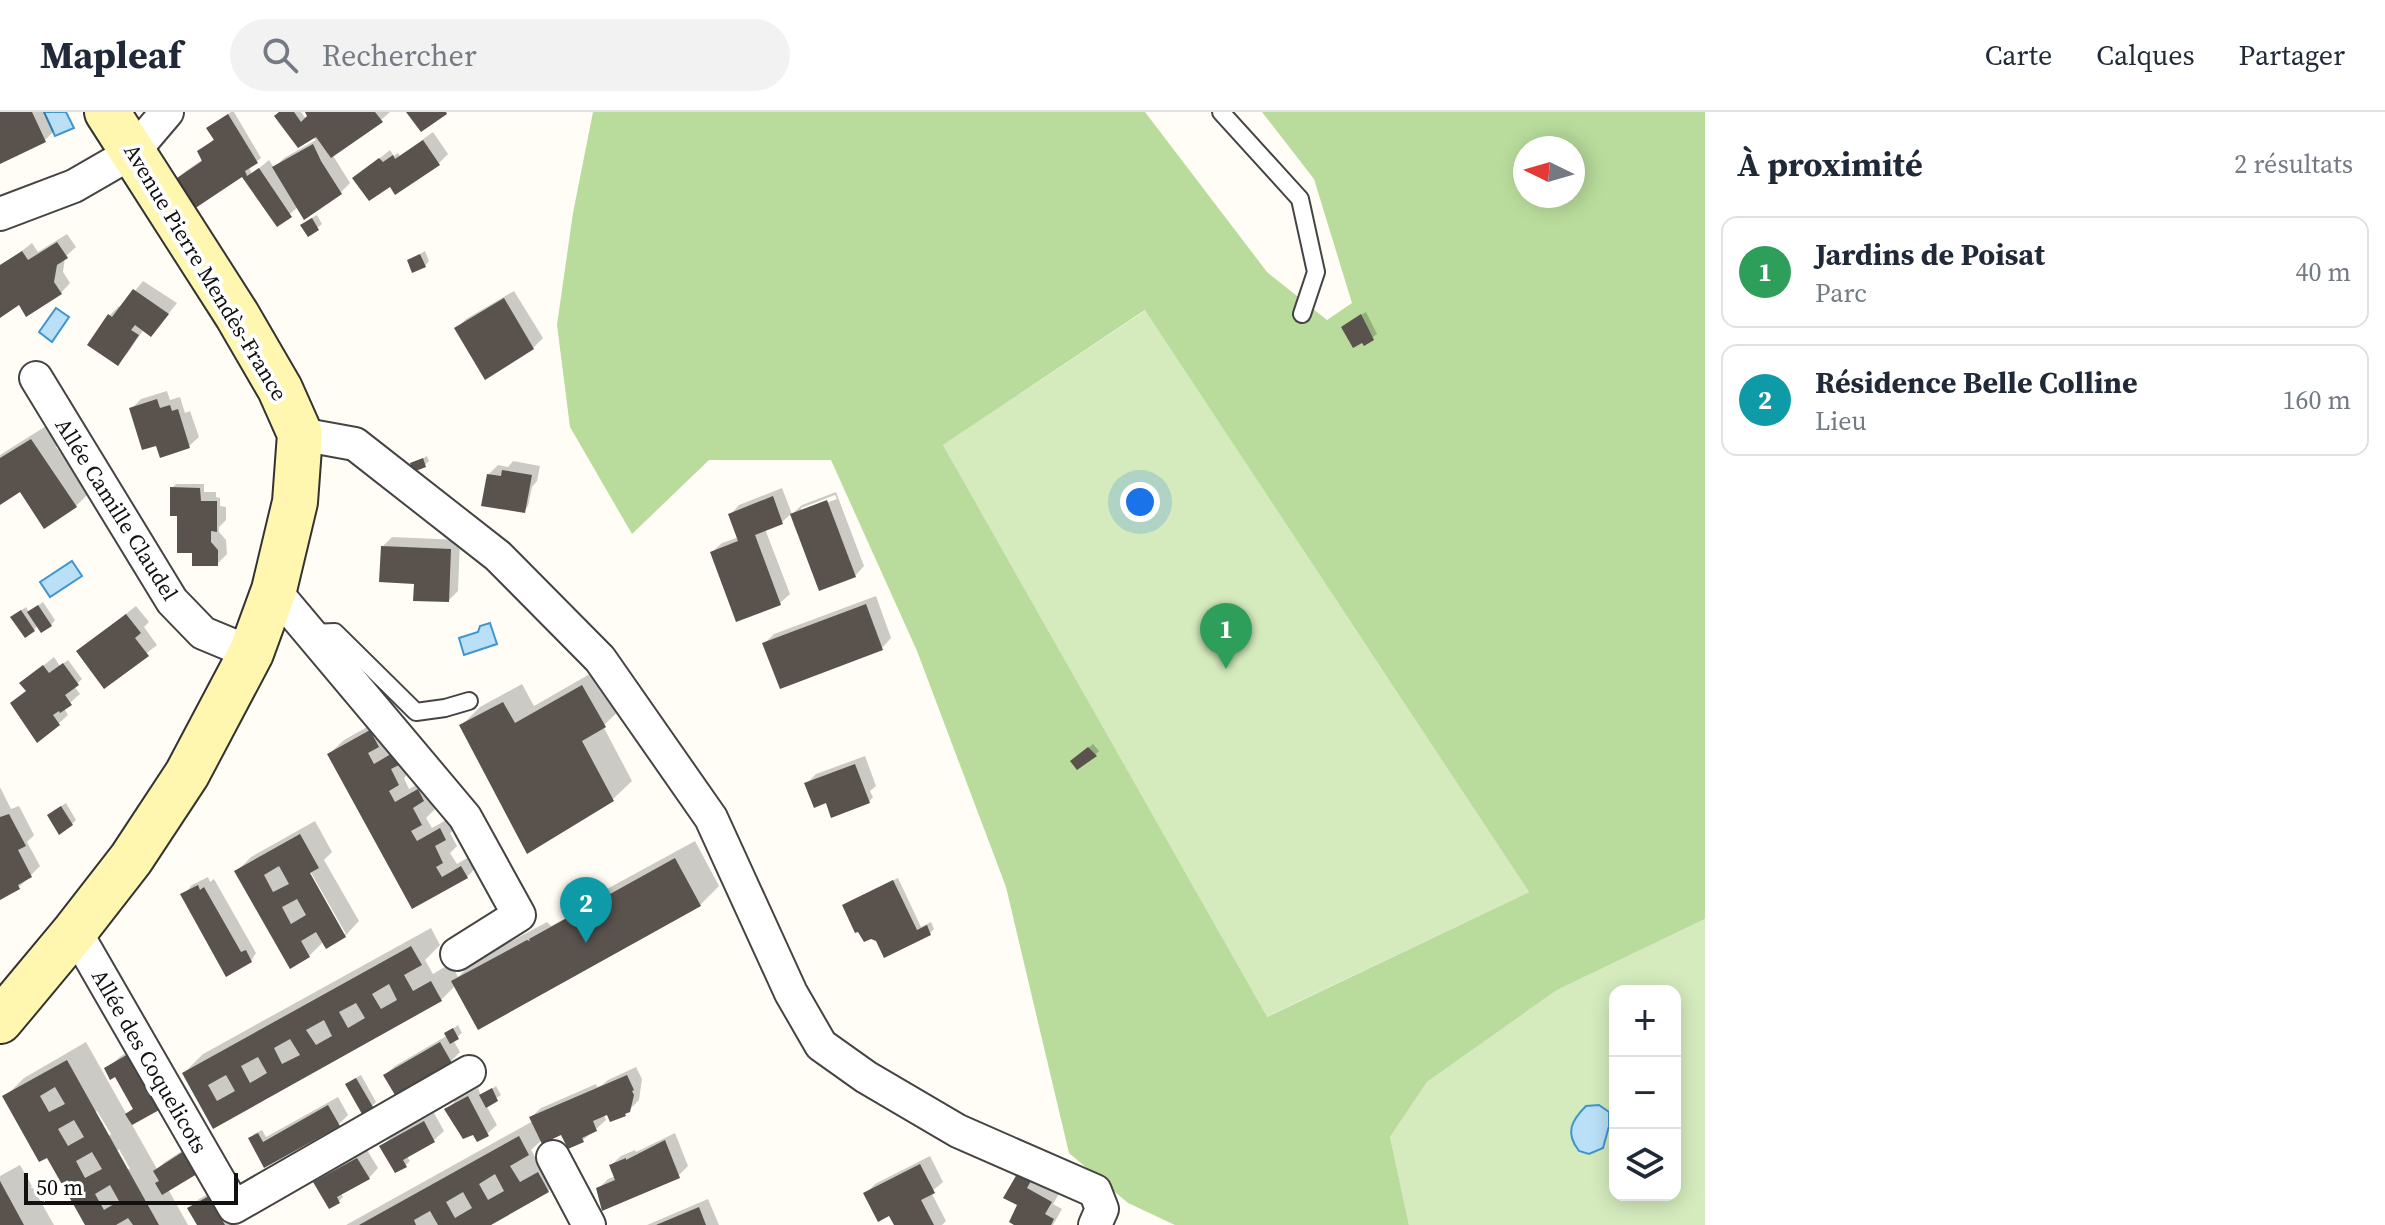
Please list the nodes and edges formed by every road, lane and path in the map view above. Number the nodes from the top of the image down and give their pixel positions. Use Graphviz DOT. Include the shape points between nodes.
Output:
graph roads {
  1 [pos="167,112"];
  2 [pos="1221,112"];
  3 [pos="116,124"];
  4 [pos="0,214"];
  5 [pos="1302,314"];
  6 [pos="36,378"];
  7 [pos="300,434"];
  8 [pos="274,590"];
  9 [pos="310,633"];
  10 [pos="251,653"];
  11 [pos="469,701"];
  12 [pos="75,931"];
  13 [pos="457,954"];
  14 [pos="0,1021"];
  15 [pos="469,1072"];
  16 [pos="553,1157"];
  17 [pos="589,1225"];
  18 [pos="1095,1225"];
  1 -- 3 [label="street"];
  2 -- 5 [label="lane" via="1300,199 1316,272"];
  3 -- 4 [label="street" via="74,186"];
  3 -- 7 [label="street, Avenue Pierre Mendès-France" via="237,315"];
  6 -- 10 [label="street, Allée Camille Claudel" via="172,601 203,633"];
  7 -- 8 [label="street, Avenue Pierre Mendès-France" via="295,502"];
  7 -- 18 [label="street" via="355,444 498,556 600,659 711,818 791,993 821,1045 958,1131 1095,1191 1102,1209"];
  8 -- 9 [label="street"];
  8 -- 10 [label="street, Avenue Pierre Mendès-France"];
  9 -- 11 [label="lane" via="335,632 416,712"];
  9 -- 13 [label="street" via="465,817 519,915"];
  10 -- 12 [label="street, Avenue Pierre Mendès-France" via="187,774"];
  12 -- 14 [label="street, Avenue Pierre Mendès-France"];
  12 -- 15 [label="street, Allée des Coquelicots" via="234,1207"];
  16 -- 17 [label="street"];
}
